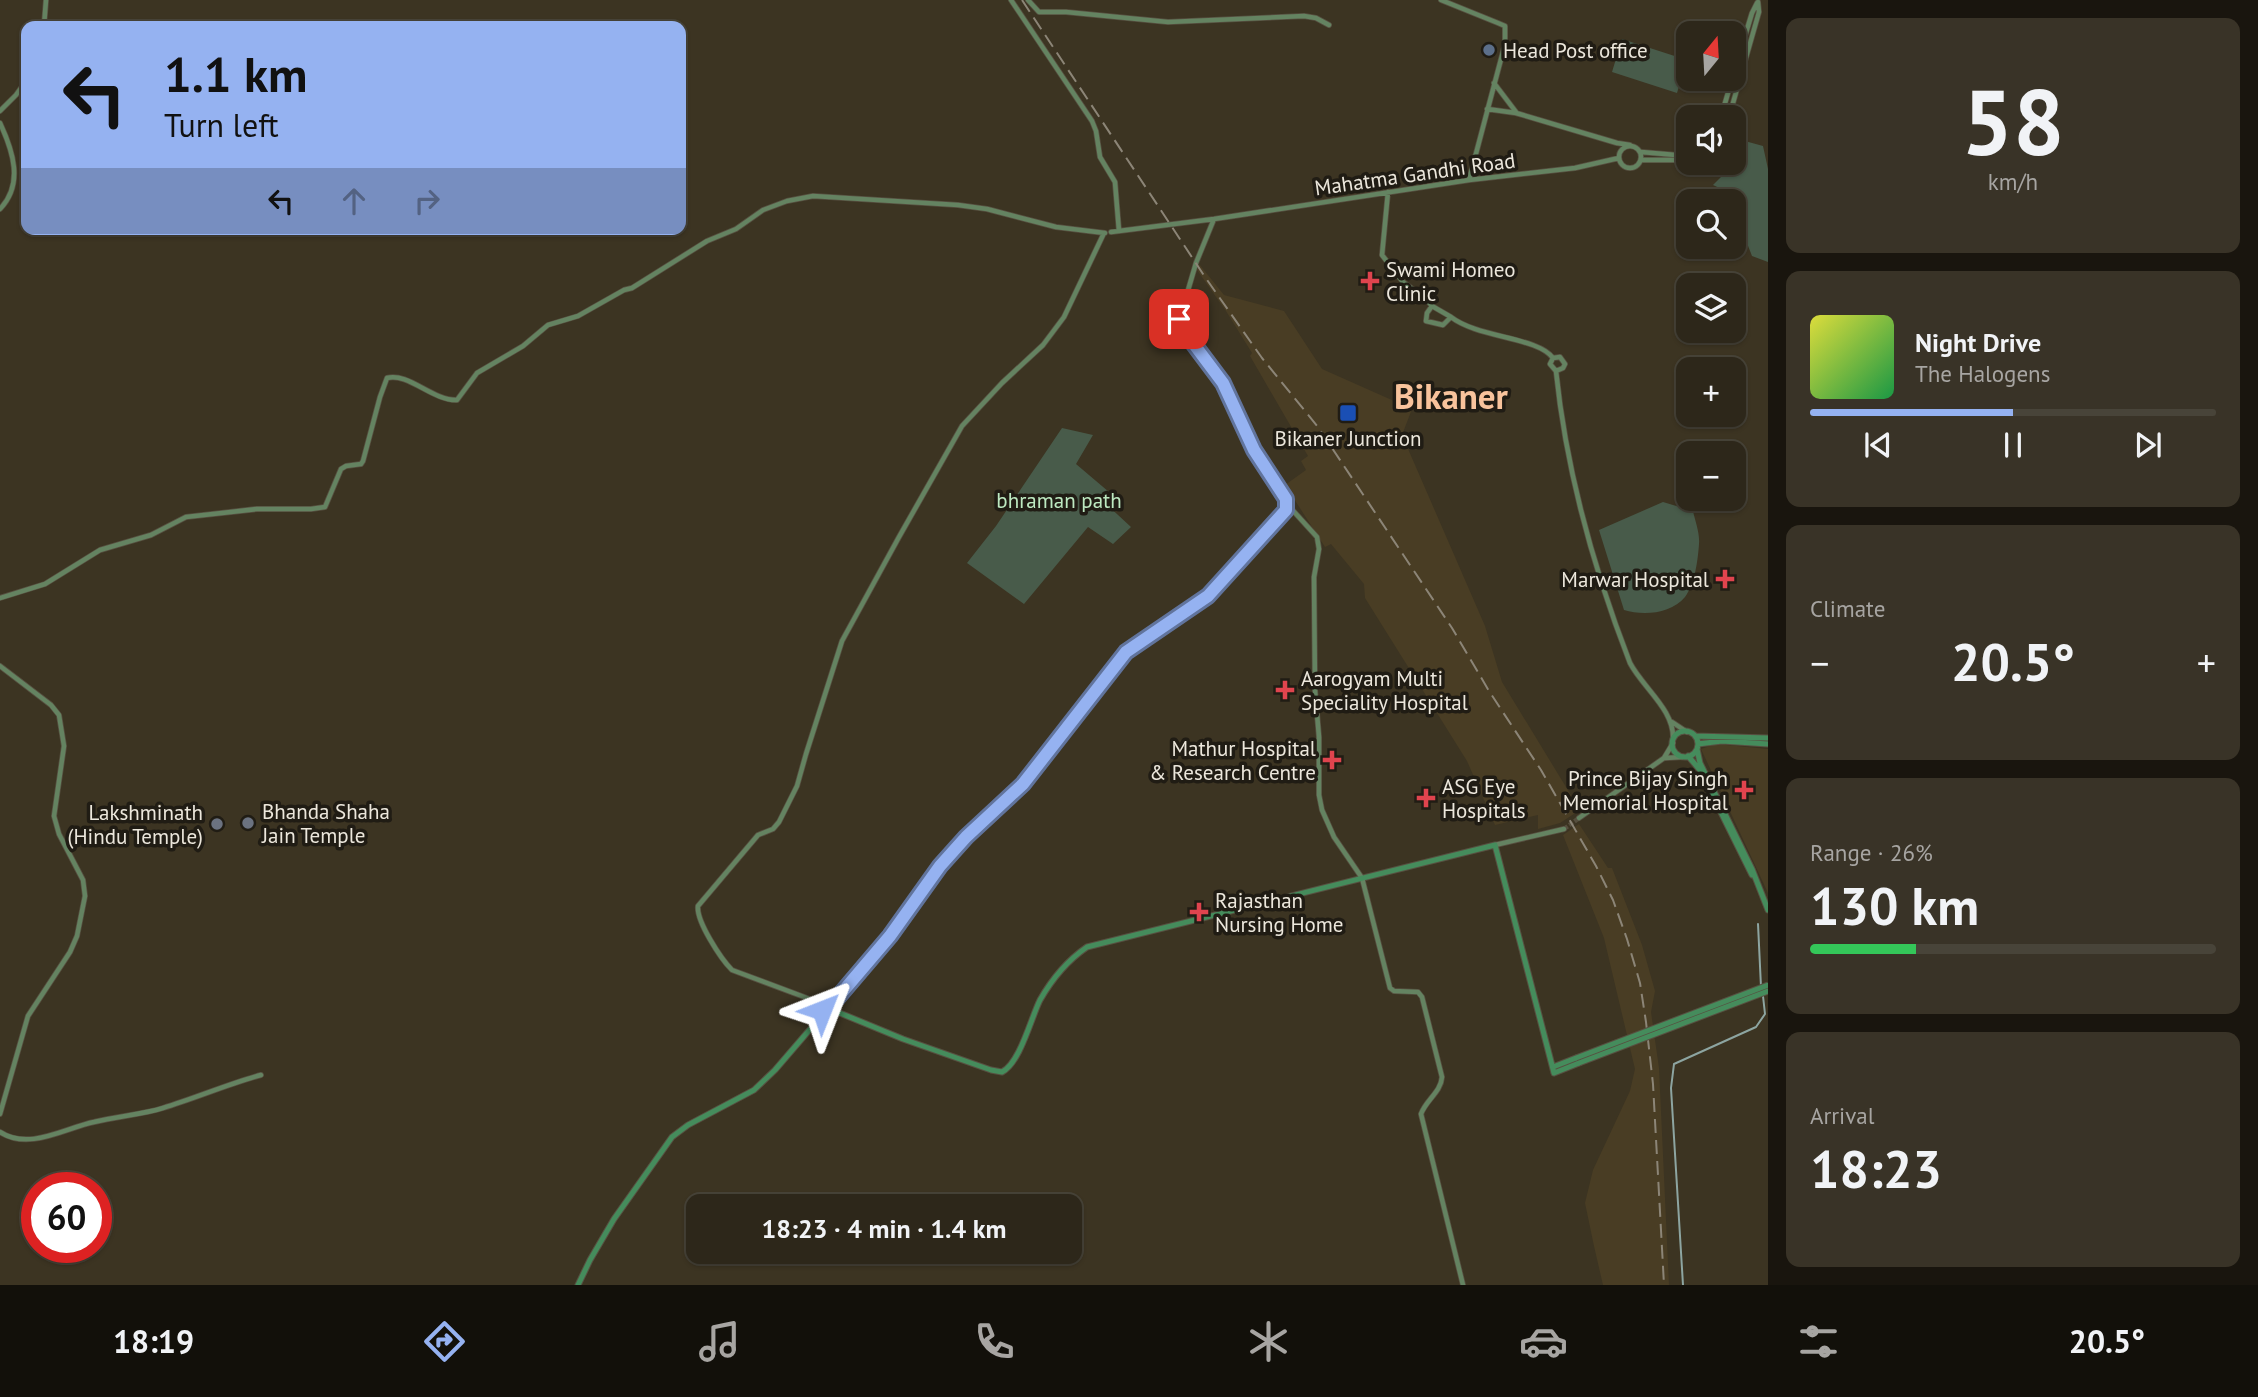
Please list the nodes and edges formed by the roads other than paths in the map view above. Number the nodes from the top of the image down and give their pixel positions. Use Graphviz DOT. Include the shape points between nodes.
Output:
graph roads {
  1 [pos="46,0"];
  2 [pos="1011,0"];
  3 [pos="1028,0"];
  4 [pos="1441,0"];
  5 [pos="1758,1"];
  6 [pos="44,21"];
  7 [pos="1329,24"];
  8 [pos="1746,33"];
  9 [pos="1494,83"];
  10 [pos="21,88"];
  11 [pos="1732,105"];
  12 [pos="1488,109"];
  13 [pos="0,111"];
  14 [pos="1516,113"];
  15 [pos="0,123"];
  16 [pos="1630,145"];
  17 [pos="1641,152"];
  18 [pos="1676,155"];
  19 [pos="1619,158"];
  20 [pos="1641,160"];
  21 [pos="1676,160"];
  22 [pos="1469,180"];
  23 [pos="1388,192"];
  24 [pos="0,209"];
  25 [pos="1214,219"];
  26 [pos="1119,231"];
  27 [pos="1106,233"];
  28 [pos="1432,306"];
  29 [pos="1451,317"];
  30 [pos="1553,358"];
  31 [pos="1556,370"];
  32 [pos="1287,504"];
  33 [pos="0,597"];
  34 [pos="0,666"];
  35 [pos="1671,722"];
  36 [pos="1687,732"];
  37 [pos="1695,736"];
  38 [pos="1673,741"];
  39 [pos="1768,741"];
  40 [pos="1698,746"];
  41 [pos="1686,757"];
  42 [pos="1664,758"];
  43 [pos="1579,818"];
  44 [pos="1564,829"];
  45 [pos="1494,845"];
  46 [pos="1754,877"];
  47 [pos="1362,878"];
  48 [pos="1768,909"];
  49 [pos="1768,985"];
  50 [pos="1768,991"];
  51 [pos="833,1003"];
  52 [pos="823,1004"];
  53 [pos="835,1011"];
  54 [pos="824,1013"];
  55 [pos="1578,1061"];
  56 [pos="261,1075"];
  57 [pos="0,1114"];
  58 [pos="0,1132"];
  59 [pos="578,1285"];
  60 [pos="1463,1285"];
  1 -- 6 [label="street"];
  2 -- 26 [label="street" via="1092,121 1100,157 1115,181"];
  3 -- 7 [label="street" via="1039,12 1138,21 1310,16"];
  4 -- 9 [label="street" via="1505,26"];
  5 -- 8 [label="street"];
  5 -- 11 [label="street" via="1759,12"];
  9 -- 12 [label="street"];
  9 -- 14 [label="street"];
  10 -- 13 [label="street"];
  12 -- 14 [label="street"];
  12 -- 22 [label="street"];
  14 -- 16 [label="street"];
  15 -- 24 [label="street" via="15,173 8,200"];
  16 -- 17 [label="street"];
  16 -- 19 [label="street" via="1621,150"];
  17 -- 18 [label="street"];
  17 -- 20 [label="street"];
  19 -- 20 [label="street" via="1623,166 1631,168"];
  19 -- 22 [label="street, Mahatma Gandhi Road" via="1575,168"];
  20 -- 21 [label="street"];
  22 -- 23 [label="street, Mahatma Gandhi Road"];
  23 -- 25 [label="street, Mahatma Gandhi Road"];
  23 -- 28 [label="street" via="1382,255 1403,282"];
  25 -- 26 [label="street, Mahatma Gandhi Road"];
  25 -- 32 [label="street" via="1179,321 1223,383 1254,450"];
  26 -- 27 [label="street, Mahatma Gandhi Road"];
  27 -- 33 [label="street, Mahatma Gandhi Road" via="937,203 813,196 787,201 707,241 632,288 578,316 548,325 477,373 457,400 429,393 397,376 387,378 363,461 341,469 325,507 186,517 151,535 100,550 45,584"];
  27 -- 52 [label="street" via="1063,317 1043,345 962,426 899,537 842,641 797,786 779,821 758,835 698,906 698,915 732,970"];
  28 -- 29 [label="street"];
  28 -- 29 [label="street" via="1426,321 1443,325"];
  29 -- 30 [label="street" via="1462,325 1535,345"];
  30 -- 31 [label="street" via="1551,367"];
  30 -- 31 [label="street" via="1560,357 1565,364"];
  31 -- 35 [label="street" via="1563,428 1611,612 1637,676"];
  32 -- 47 [label="street" via="1319,543 1314,577 1315,690 1322,810"];
  32 -- 51 [label="street" via="1214,591 1126,652 1023,784 940,866 890,936"];
  34 -- 57 [label="street" via="59,715 64,746 54,816 80,872 85,896 74,945 29,1016"];
  35 -- 36 [label="street"];
  35 -- 38 [label="street"];
  36 -- 37 [label="main road"];
  36 -- 38 [label="main road"];
  37 -- 39 [label="main road"];
  37 -- 40 [label="main road"];
  38 -- 41 [label="main road" via="1675,752"];
  38 -- 42 [label="street"];
  39 -- 40 [label="main road"];
  40 -- 41 [label="main road"];
  40 -- 46 [label="main road" via="1700,763"];
  41 -- 42 [label="street"];
  41 -- 46 [label="main road" via="1700,770"];
  42 -- 43 [label="street"];
  44 -- 45 [label="street"];
  45 -- 47 [label="main road"];
  45 -- 55 [label="main road" via="1553,1070"];
  46 -- 48 [label="main road"];
  47 -- 53 [label="main road" via="1087,947 1071,958 1048,988 1014,1060 1002,1072"];
  47 -- 60 [label="street" via="1390,988 1418,992 1422,997 1436,1052 1442,1083 1421,1114"];
  49 -- 55 [label="main road, bridge"];
  50 -- 55 [label="main road, bridge"];
  51 -- 52 [label="main road"];
  51 -- 53 [label="main road"];
  52 -- 54 [label="main road"];
  53 -- 54 [label="main road"];
  54 -- 59 [label="main road" via="754,1090 672,1137 614,1219"];
  56 -- 58 [label="street" via="162,1109 95,1121 42,1138 21,1139"];
}
